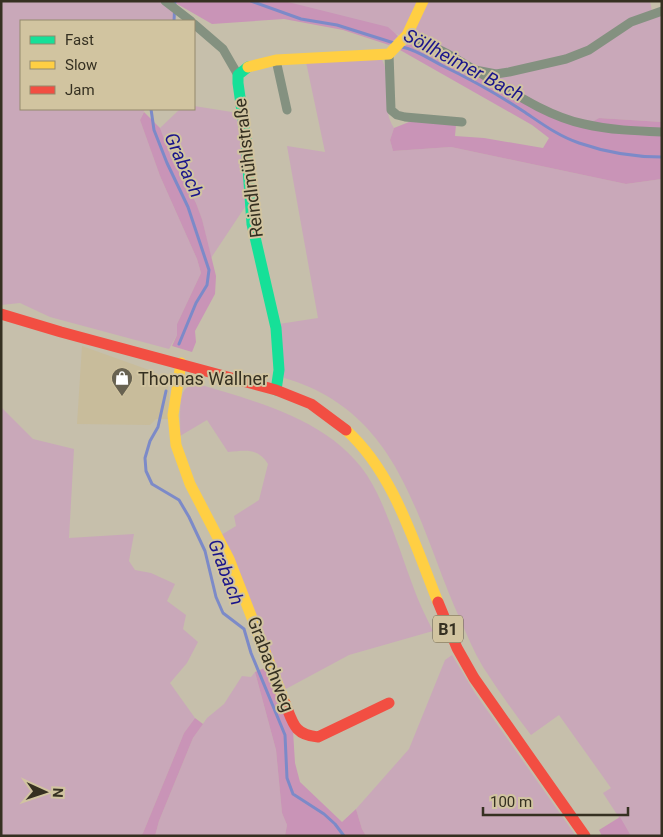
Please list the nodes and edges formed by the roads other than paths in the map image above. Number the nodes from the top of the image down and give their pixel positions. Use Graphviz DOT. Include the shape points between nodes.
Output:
graph roads {
  1 [pos="423,1"];
  2 [pos="171,6"];
  3 [pos="662,11"];
  4 [pos="189,20"];
  5 [pos="195,25"];
  6 [pos="399,44"];
  7 [pos="276,60"];
  8 [pos="475,70"];
  9 [pos="238,75"];
  10 [pos="287,110"];
  11 [pos="462,122"];
  12 [pos="662,132"];
  13 [pos="1,314"];
  14 [pos="181,364"];
  15 [pos="276,390"];
  16 [pos="389,702"];
  17 [pos="585,836"];
  1 -- 6 [label="street"];
  2 -- 4 [label="street"];
  3 -- 8 [label="street, Reindlmühlstraße" via="631,22 588,50 566,59 496,74"];
  5 -- 9 [label="street" via="223,49"];
  6 -- 7 [label="street, Reindlmühlstraße"];
  6 -- 8 [label="street, Reindlmühlstraße" via="418,39"];
  6 -- 11 [label="street" via="392,110 405,117"];
  7 -- 9 [label="street, Reindlmühlstraße" via="246,68"];
  7 -- 10 [label="street"];
  8 -- 12 [label="street" via="518,96 583,124"];
  9 -- 15 [label="street, Reindlmühlstraße" via="252,222 275,322 279,360"];
  13 -- 14 [label="street, B1"];
  14 -- 15 [label="street, B1"];
  14 -- 16 [label="street, Grabachweg" via="172,415 180,461 229,560 296,729 306,736 318,737"];
  15 -- 17 [label="street, B1" via="311,404 331,418 365,449 380,470 397,503 456,648"];
}
